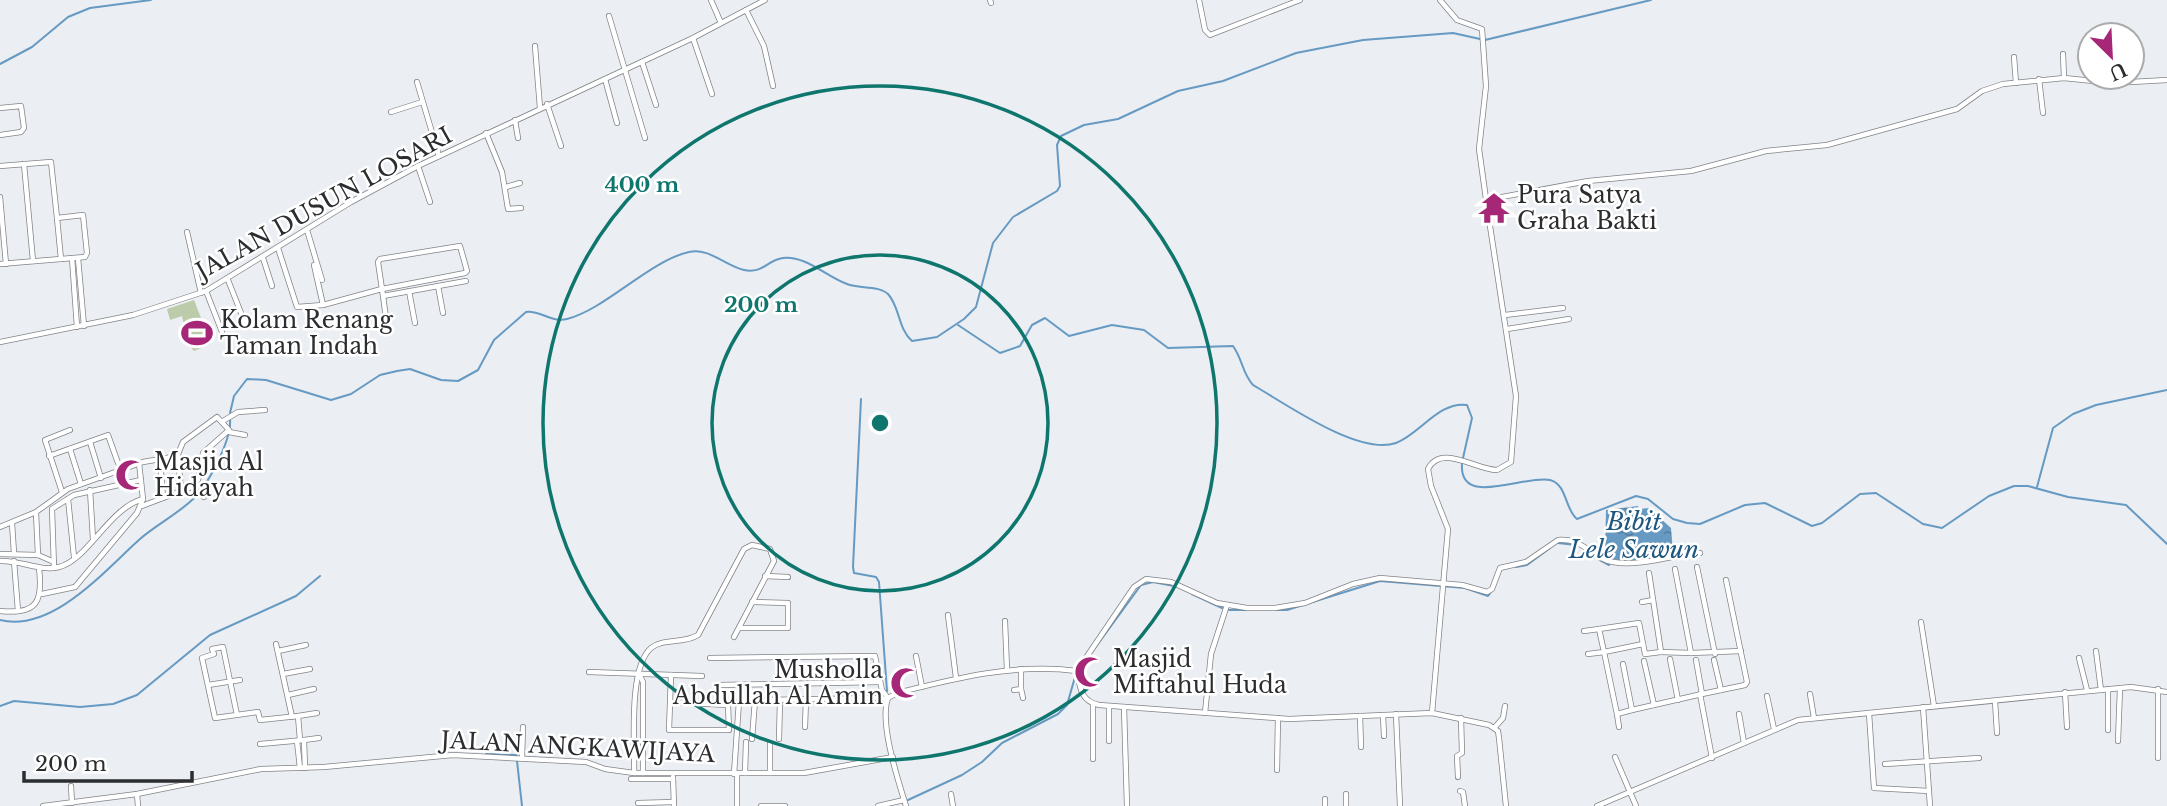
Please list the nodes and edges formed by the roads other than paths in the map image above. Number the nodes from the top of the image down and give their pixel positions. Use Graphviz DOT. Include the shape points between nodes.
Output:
graph roads {
  1 [pos="711,0"];
  2 [pos="750,0"];
  3 [pos="765,0"];
  4 [pos="1199,0"];
  5 [pos="1300,0"];
  6 [pos="1440,0"];
  7 [pos="753,6"];
  8 [pos="746,10"];
  9 [pos="609,16"];
  10 [pos="721,23"];
  11 [pos="693,37"];
  12 [pos="535,46"];
  13 [pos="2063,54"];
  14 [pos="2014,57"];
  15 [pos="642,62"];
  16 [pos="626,69"];
  17 [pos="2064,78"];
  18 [pos="605,79"];
  19 [pos="2039,79"];
  20 [pos="2167,80"];
  21 [pos="417,82"];
  22 [pos="2016,83"];
  23 [pos="774,86"];
  24 [pos="712,94"];
  25 [pos="422,102"];
  26 [pos="547,104"];
  27 [pos="656,105"];
  28 [pos="0,108"];
  29 [pos="540,108"];
  30 [pos="391,112"];
  31 [pos="2043,113"];
  32 [pos="515,120"];
  33 [pos="617,123"];
  34 [pos="486,134"];
  35 [pos="0,135"];
  36 [pos="518,138"];
  37 [pos="645,138"];
  38 [pos="561,146"];
  39 [pos="439,156"];
  40 [pos="24,164"];
  41 [pos="0,166"];
  42 [pos="418,166"];
  43 [pos="520,183"];
  44 [pos="506,187"];
  45 [pos="0,197"];
  46 [pos="1486,200"];
  47 [pos="430,202"];
  48 [pos="521,208"];
  49 [pos="57,218"];
  50 [pos="307,230"];
  51 [pos="187,232"];
  52 [pos="278,248"];
  53 [pos="75,258"];
  54 [pos="263,258"];
  55 [pos="61,259"];
  56 [pos="33,261"];
  57 [pos="3,264"];
  58 [pos="314,265"];
  59 [pos="228,279"];
  60 [pos="322,280"];
  61 [pos="466,281"];
  62 [pos="272,286"];
  63 [pos="438,286"];
  64 [pos="382,289"];
  65 [pos="409,291"];
  66 [pos="203,292"];
  67 [pos="383,296"];
  68 [pos="323,305"];
  69 [pos="1563,308"];
  70 [pos="443,313"];
  71 [pos="1505,315"];
  72 [pos="386,318"];
  73 [pos="1569,319"];
  74 [pos="245,323"];
  75 [pos="415,323"];
  76 [pos="84,326"];
  77 [pos="77,327"];
  78 [pos="1507,329"];
  79 [pos="222,332"];
  80 [pos="0,342"];
  81 [pos="265,410"];
  82 [pos="223,421"];
  83 [pos="70,430"];
  84 [pos="231,433"];
  85 [pos="245,435"];
  86 [pos="90,442"];
  87 [pos="70,449"];
  88 [pos="178,454"];
  89 [pos="49,456"];
  90 [pos="160,459"];
  91 [pos="118,463"];
  92 [pos="139,463"];
  93 [pos="101,478"];
  94 [pos="141,480"];
  95 [pos="81,484"];
  96 [pos="193,489"];
  97 [pos="90,490"];
  98 [pos="62,492"];
  99 [pos="181,492"];
  100 [pos="203,496"];
  101 [pos="163,498"];
  102 [pos="68,499"];
  103 [pos="143,499"];
  104 [pos="142,506"];
  105 [pos="36,512"];
  106 [pos="12,523"];
  107 [pos="0,527"];
  108 [pos="93,540"];
  109 [pos="14,553"];
  110 [pos="1700,553"];
  111 [pos="0,554"];
  112 [pos="38,555"];
  113 [pos="74,558"];
  114 [pos="0,561"];
  115 [pos="15,561"];
  116 [pos="54,565"];
  117 [pos="39,567"];
  118 [pos="1697,567"];
  119 [pos="1675,569"];
  120 [pos="1649,573"];
  121 [pos="765,576"];
  122 [pos="788,577"];
  123 [pos="1726,580"];
  124 [pos="1445,585"];
  125 [pos="42,594"];
  126 [pos="1653,600"];
  127 [pos="751,602"];
  128 [pos="1642,602"];
  129 [pos="1227,606"];
  130 [pos="0,611"];
  131 [pos="18,611"];
  132 [pos="948,615"];
  133 [pos="1005,621"];
  134 [pos="1921,622"];
  135 [pos="739,628"];
  136 [pos="1599,629"];
  137 [pos="1584,631"];
  138 [pos="734,637"];
  139 [pos="276,644"];
  140 [pos="1643,644"];
  141 [pos="306,645"];
  142 [pos="278,651"];
  143 [pos="1741,651"];
  144 [pos="2096,651"];
  145 [pos="1604,652"];
  146 [pos="1661,652"];
  147 [pos="1691,653"];
  148 [pos="1588,654"];
  149 [pos="916,656"];
  150 [pos="1715,657"];
  151 [pos="710,658"];
  152 [pos="2079,658"];
  153 [pos="1670,659"];
  154 [pos="1696,660"];
  155 [pos="1644,661"];
  156 [pos="1623,663"];
  157 [pos="310,669"];
  158 [pos="1021,669"];
  159 [pos="1007,670"];
  160 [pos="1077,671"];
  161 [pos="589,672"];
  162 [pos="283,674"];
  163 [pos="639,675"];
  164 [pos="671,675"];
  165 [pos="702,676"];
  166 [pos="956,678"];
  167 [pos="240,680"];
  168 [pos="230,681"];
  169 [pos="880,682"];
  170 [pos="208,685"];
  171 [pos="717,685"];
  172 [pos="922,687"];
  173 [pos="2120,688"];
  174 [pos="314,689"];
  175 [pos="1021,689"];
  176 [pos="2108,689"];
  177 [pos="2158,689"];
  178 [pos="1014,690"];
  179 [pos="1721,690"];
  180 [pos="2101,690"];
  181 [pos="2087,691"];
  182 [pos="2065,692"];
  183 [pos="2167,692"];
  184 [pos="1701,694"];
  185 [pos="1810,694"];
  186 [pos="288,695"];
  187 [pos="1767,696"];
  188 [pos="1023,698"];
  189 [pos="806,699"];
  190 [pos="887,699"];
  191 [pos="1678,699"];
  192 [pos="780,700"];
  193 [pos="739,701"];
  194 [pos="1995,701"];
  195 [pos="670,702"];
  196 [pos="1093,704"];
  197 [pos="1654,705"];
  198 [pos="1109,706"];
  199 [pos="1505,706"];
  200 [pos="1934,706"];
  201 [pos="1124,707"];
  202 [pos="1923,707"];
  203 [pos="1632,710"];
  204 [pos="1869,712"];
  205 [pos="317,713"];
  206 [pos="1205,713"];
  207 [pos="1432,713"];
  208 [pos="1396,714"];
  209 [pos="1617,714"];
  210 [pos="1738,714"];
  211 [pos="237,715"];
  212 [pos="1383,715"];
  213 [pos="295,716"];
  214 [pos="1360,716"];
  215 [pos="1278,718"];
  216 [pos="1461,718"];
  217 [pos="1814,718"];
  218 [pos="523,727"];
  219 [pos="805,727"];
  220 [pos="1494,727"];
  221 [pos="1619,727"];
  222 [pos="2067,727"];
  223 [pos="1774,729"];
  224 [pos="2108,730"];
  225 [pos="1997,733"];
  226 [pos="1384,736"];
  227 [pos="319,738"];
  228 [pos="779,739"];
  229 [pos="300,740"];
  230 [pos="1109,741"];
  231 [pos="2118,741"];
  232 [pos="1744,743"];
  233 [pos="260,744"];
  234 [pos="769,744"];
  235 [pos="1361,747"];
  236 [pos="635,750"];
  237 [pos="643,751"];
  238 [pos="893,757"];
  239 [pos="1615,757"];
  240 [pos="522,758"];
  241 [pos="1712,758"];
  242 [pos="1979,758"];
  243 [pos="2158,758"];
  244 [pos="1093,759"];
  245 [pos="1927,762"];
  246 [pos="1885,764"];
  247 [pos="302,768"];
  248 [pos="1277,770"];
  249 [pos="635,773"];
  250 [pos="643,773"];
  251 [pos="771,773"];
  252 [pos="735,774"];
  253 [pos="745,774"];
  254 [pos="673,776"];
  255 [pos="1458,777"];
  256 [pos="631,779"];
  257 [pos="71,786"];
  258 [pos="1460,790"];
  259 [pos="1929,791"];
  260 [pos="1631,793"];
  261 [pos="137,794"];
  262 [pos="951,794"];
  263 [pos="1346,794"];
  264 [pos="1325,799"];
  265 [pos="72,803"];
  266 [pos="638,803"];
  267 [pos="905,803"];
  268 [pos="674,804"];
  269 [pos="43,806"];
  270 [pos="138,806"];
  271 [pos="737,806"];
  272 [pos="761,806"];
  273 [pos="785,806"];
  274 [pos="878,806"];
  275 [pos="953,806"];
  276 [pos="1127,806"];
  277 [pos="1325,806"];
  278 [pos="1346,806"];
  279 [pos="1400,806"];
  280 [pos="1465,806"];
  281 [pos="1506,806"];
  282 [pos="1597,806"];
  283 [pos="1636,806"];
  284 [pos="1930,806"];
  1 -- 10 [label="street"];
  2 -- 7 [label="street"];
  3 -- 7 [label="street, JALAN DUSUN LOSARI"];
  4 -- 5 [label="street" via="1210,35"];
  6 -- 46 [label="street" via="1457,20 1478,26 1483,39 1486,97 1479,149"];
  7 -- 8 [label="street, JALAN DUSUN LOSARI"];
  8 -- 10 [label="street, JALAN DUSUN LOSARI"];
  8 -- 23 [label="street" via="763,42"];
  9 -- 16 [label="street"];
  10 -- 11 [label="street, JALAN DUSUN LOSARI"];
  11 -- 15 [label="street, JALAN DUSUN LOSARI"];
  11 -- 24 [label="street"];
  12 -- 29 [label="street"];
  13 -- 17 [label="street"];
  14 -- 22 [label="street"];
  15 -- 16 [label="street, JALAN DUSUN LOSARI"];
  15 -- 27 [label="street"];
  16 -- 18 [label="street, JALAN DUSUN LOSARI"];
  16 -- 37 [label="street"];
  17 -- 19 [label="street"];
  17 -- 20 [label="street" via="2113,83"];
  18 -- 26 [label="street, JALAN DUSUN LOSARI"];
  18 -- 33 [label="street"];
  19 -- 22 [label="street"];
  19 -- 31 [label="street"];
  21 -- 25 [label="street"];
  22 -- 46 [label="street" via="1986,89 1957,109 1827,145 1753,154 1691,171 1588,181"];
  25 -- 30 [label="street"];
  25 -- 39 [label="street"];
  26 -- 29 [label="street, JALAN DUSUN LOSARI"];
  26 -- 38 [label="street"];
  28 -- 35 [label="street" via="21,106 24,128"];
  29 -- 32 [label="street, JALAN DUSUN LOSARI"];
  32 -- 34 [label="street, JALAN DUSUN LOSARI"];
  32 -- 36 [label="street"];
  34 -- 39 [label="street, JALAN DUSUN LOSARI"];
  34 -- 44 [label="street"];
  39 -- 42 [label="street, JALAN DUSUN LOSARI"];
  40 -- 41 [label="street"];
  40 -- 49 [label="street" via="51,162"];
  40 -- 56 [label="street"];
  42 -- 47 [label="street"];
  42 -- 50 [label="street, JALAN DUSUN LOSARI"];
  43 -- 44 [label="street"];
  44 -- 48 [label="street" via="509,210"];
  45 -- 57 [label="street"];
  46 -- 71 [label="street"];
  49 -- 53 [label="street" via="83,215 87,255"];
  49 -- 55 [label="street"];
  50 -- 52 [label="street, JALAN DUSUN LOSARI"];
  50 -- 60 [label="street"];
  51 -- 66 [label="street"];
  52 -- 54 [label="street, JALAN DUSUN LOSARI"];
  52 -- 68 [label="street" via="297,307"];
  53 -- 55 [label="street"];
  53 -- 76 [label="street"];
  53 -- 77 [label="street"];
  54 -- 59 [label="street, JALAN DUSUN LOSARI"];
  54 -- 62 [label="street"];
  55 -- 56 [label="street"];
  56 -- 57 [label="street"];
  58 -- 68 [label="street"];
  59 -- 66 [label="street, JALAN DUSUN LOSARI"];
  59 -- 74 [label="street"];
  61 -- 63 [label="street"];
  63 -- 65 [label="street"];
  63 -- 70 [label="street"];
  64 -- 64 [label="street" via="466,273 461,246 380,259"];
  64 -- 67 [label="street"];
  64 -- 68 [label="street"];
  65 -- 67 [label="street"];
  65 -- 75 [label="street"];
  66 -- 76 [label="street, JALAN DUSUN LOSARI"];
  66 -- 79 [label="street"];
  67 -- 72 [label="street"];
  69 -- 71 [label="street"];
  71 -- 78 [label="street"];
  73 -- 78 [label="street"];
  76 -- 77 [label="street, JALAN DUSUN LOSARI"];
  77 -- 80 [label="street, JALAN DUSUN LOSARI"];
  78 -- 124 [label="street" via="1517,413 1511,463 1497,470 1439,458 1428,469 1448,529"];
  81 -- 82 [label="street" via="234,413"];
  82 -- 84 [label="street"];
  82 -- 88 [label="street" via="214,418 183,442"];
  83 -- 89 [label="street" via="46,438"];
  84 -- 85 [label="street"];
  84 -- 96 [label="street" via="203,453"];
  86 -- 87 [label="street"];
  86 -- 91 [label="street" via="108,435"];
  86 -- 93 [label="street"];
  87 -- 89 [label="street"];
  87 -- 95 [label="street"];
  88 -- 90 [label="street"];
  88 -- 99 [label="street"];
  89 -- 98 [label="street"];
  90 -- 92 [label="street"];
  90 -- 101 [label="street"];
  92 -- 93 [label="street"];
  92 -- 94 [label="street"];
  93 -- 95 [label="street"];
  94 -- 97 [label="street"];
  94 -- 103 [label="street"];
  95 -- 98 [label="street"];
  96 -- 99 [label="street"];
  96 -- 100 [label="street"];
  97 -- 102 [label="street"];
  97 -- 108 [label="street"];
  98 -- 105 [label="street"];
  99 -- 101 [label="street"];
  101 -- 104 [label="street"];
  102 -- 113 [label="street"];
  102 -- 116 [label="street" via="52,509"];
  103 -- 104 [label="street"];
  103 -- 108 [label="street" via="125,507"];
  104 -- 125 [label="street" via="75,587"];
  105 -- 106 [label="street"];
  105 -- 112 [label="street"];
  106 -- 107 [label="street"];
  106 -- 109 [label="street"];
  108 -- 113 [label="street"];
  109 -- 111 [label="street"];
  109 -- 112 [label="street"];
  110 -- 124 [label="street" via="1615,563 1581,543 1562,539 1526,562 1500,568 1490,591"];
  112 -- 116 [label="street"];
  113 -- 116 [label="street" via="65,565"];
  114 -- 115 [label="street"];
  115 -- 117 [label="street"];
  115 -- 131 [label="street"];
  116 -- 117 [label="street"];
  117 -- 125 [label="street"];
  118 -- 150 [label="street"];
  119 -- 147 [label="street"];
  120 -- 126 [label="street"];
  121 -- 122 [label="street"];
  121 -- 127 [label="street"];
  121 -- 163 [label="street" via="774,561 773,552 747,546 702,631 687,641 652,647"];
  123 -- 143 [label="street"];
  124 -- 129 [label="street" via="1371,579 1289,606"];
  124 -- 207 [label="street"];
  125 -- 131 [label="street" via="35,604"];
  126 -- 128 [label="street"];
  126 -- 146 [label="street"];
  127 -- 135 [label="street"];
  127 -- 135 [label="street" via="788,603 788,628"];
  129 -- 160 [label="street" via="1179,584 1146,579 1134,587"];
  129 -- 206 [label="street" via="1211,654"];
  130 -- 131 [label="street"];
  132 -- 166 [label="street"];
  133 -- 159 [label="street"];
  134 -- 200 [label="street"];
  135 -- 138 [label="street"];
  136 -- 137 [label="street"];
  136 -- 140 [label="street" via="1639,623"];
  136 -- 145 [label="street"];
  139 -- 142 [label="street"];
  140 -- 145 [label="street"];
  140 -- 146 [label="street" via="1645,654"];
  141 -- 142 [label="street"];
  142 -- 162 [label="street"];
  143 -- 150 [label="street"];
  143 -- 179 [label="street" via="1746,684"];
  144 -- 180 [label="street"];
  145 -- 148 [label="street"];
  145 -- 209 [label="street"];
  146 -- 147 [label="street"];
  147 -- 150 [label="street"];
  149 -- 172 [label="street"];
  150 -- 179 [label="street"];
  151 -- 169 [label="street" via="872,656 878,660"];
  152 -- 181 [label="street"];
  153 -- 191 [label="street"];
  154 -- 184 [label="street"];
  155 -- 197 [label="street"];
  156 -- 203 [label="street"];
  157 -- 162 [label="street"];
  158 -- 159 [label="street"];
  158 -- 160 [label="street"];
  158 -- 175 [label="street"];
  159 -- 166 [label="street"];
  160 -- 196 [label="street" via="1081,692"];
  161 -- 163 [label="street"];
  162 -- 186 [label="street"];
  163 -- 164 [label="street"];
  163 -- 236 [label="street"];
  163 -- 237 [label="street" via="643,682"];
  164 -- 165 [label="street"];
  164 -- 195 [label="street"];
  166 -- 172 [label="street"];
  167 -- 168 [label="street"];
  168 -- 170 [label="street"];
  168 -- 170 [label="street" via="223,647 212,649 214,654 202,658"];
  168 -- 211 [label="street"];
  169 -- 171 [label="street"];
  169 -- 190 [label="street"];
  170 -- 211 [label="street" via="215,718"];
  172 -- 190 [label="street"];
  173 -- 176 [label="street"];
  173 -- 177 [label="street"];
  173 -- 231 [label="street"];
  174 -- 186 [label="street"];
  175 -- 178 [label="street"];
  175 -- 188 [label="street"];
  176 -- 180 [label="street"];
  176 -- 224 [label="street"];
  177 -- 183 [label="street"];
  177 -- 243 [label="street"];
  179 -- 184 [label="street"];
  180 -- 181 [label="street"];
  181 -- 182 [label="street"];
  182 -- 194 [label="street"];
  182 -- 222 [label="street"];
  184 -- 191 [label="street"];
  184 -- 241 [label="street"];
  185 -- 217 [label="street"];
  186 -- 213 [label="street"];
  187 -- 223 [label="street"];
  189 -- 190 [label="street"];
  189 -- 192 [label="street"];
  189 -- 219 [label="street"];
  190 -- 238 [label="street"];
  191 -- 197 [label="street"];
  192 -- 228 [label="street"];
  192 -- 253 [label="street" via="754,701"];
  193 -- 252 [label="street"];
  194 -- 200 [label="street"];
  194 -- 225 [label="street"];
  195 -- 195 [label="street" via="672,731 729,730 731,710 726,704"];
  196 -- 198 [label="street"];
  196 -- 244 [label="street"];
  197 -- 203 [label="street"];
  198 -- 201 [label="street"];
  198 -- 230 [label="street"];
  199 -- 220 [label="street" via="1503,718"];
  200 -- 202 [label="street"];
  201 -- 206 [label="street"];
  201 -- 276 [label="street"];
  202 -- 204 [label="street"];
  202 -- 245 [label="street"];
  203 -- 209 [label="street"];
  204 -- 217 [label="street"];
  204 -- 259 [label="street" via="1874,788"];
  205 -- 213 [label="street"];
  206 -- 215 [label="street"];
  207 -- 208 [label="street"];
  207 -- 216 [label="street"];
  208 -- 212 [label="street"];
  208 -- 279 [label="street"];
  209 -- 221 [label="street"];
  210 -- 232 [label="street"];
  211 -- 213 [label="street" via="258,712 260,720"];
  212 -- 214 [label="street"];
  212 -- 226 [label="street"];
  213 -- 229 [label="street"];
  214 -- 215 [label="street"];
  214 -- 235 [label="street"];
  215 -- 248 [label="street"];
  216 -- 220 [label="street"];
  216 -- 255 [label="street"];
  217 -- 223 [label="street"];
  218 -- 240 [label="street"];
  220 -- 281 [label="street"];
  223 -- 232 [label="street"];
  227 -- 229 [label="street"];
  229 -- 233 [label="street"];
  229 -- 247 [label="street"];
  232 -- 241 [label="street"];
  234 -- 251 [label="street"];
  236 -- 237 [label="street"];
  236 -- 249 [label="street"];
  237 -- 250 [label="street"];
  238 -- 251 [label="street, JALAN ANGKAWIJAYA" via="804,773"];
  238 -- 267 [label="street"];
  239 -- 260 [label="street"];
  240 -- 247 [label="street, JALAN ANGKAWIJAYA" via="445,755"];
  240 -- 249 [label="street, JALAN ANGKAWIJAYA" via="586,762"];
  241 -- 260 [label="street"];
  242 -- 245 [label="street"];
  245 -- 246 [label="street"];
  245 -- 259 [label="street"];
  247 -- 261 [label="street, JALAN ANGKAWIJAYA" via="261,769"];
  249 -- 250 [label="street, JALAN ANGKAWIJAYA"];
  250 -- 254 [label="street, JALAN ANGKAWIJAYA"];
  251 -- 253 [label="street, JALAN ANGKAWIJAYA"];
  252 -- 253 [label="street, JALAN ANGKAWIJAYA"];
  252 -- 254 [label="street, JALAN ANGKAWIJAYA"];
  252 -- 271 [label="street"];
  254 -- 256 [label="street"];
  254 -- 268 [label="street"];
  257 -- 265 [label="street"];
  258 -- 280 [label="street"];
  259 -- 284 [label="street"];
  260 -- 282 [label="street"];
  260 -- 283 [label="street"];
  261 -- 265 [label="street, JALAN ANGKAWIJAYA"];
  261 -- 270 [label="street"];
  262 -- 275 [label="street"];
  263 -- 278 [label="street"];
  264 -- 277 [label="street"];
  265 -- 269 [label="street, JALAN ANGKAWIJAYA"];
  266 -- 268 [label="street"];
  267 -- 274 [label="street"];
  272 -- 273 [label="street"];
}
